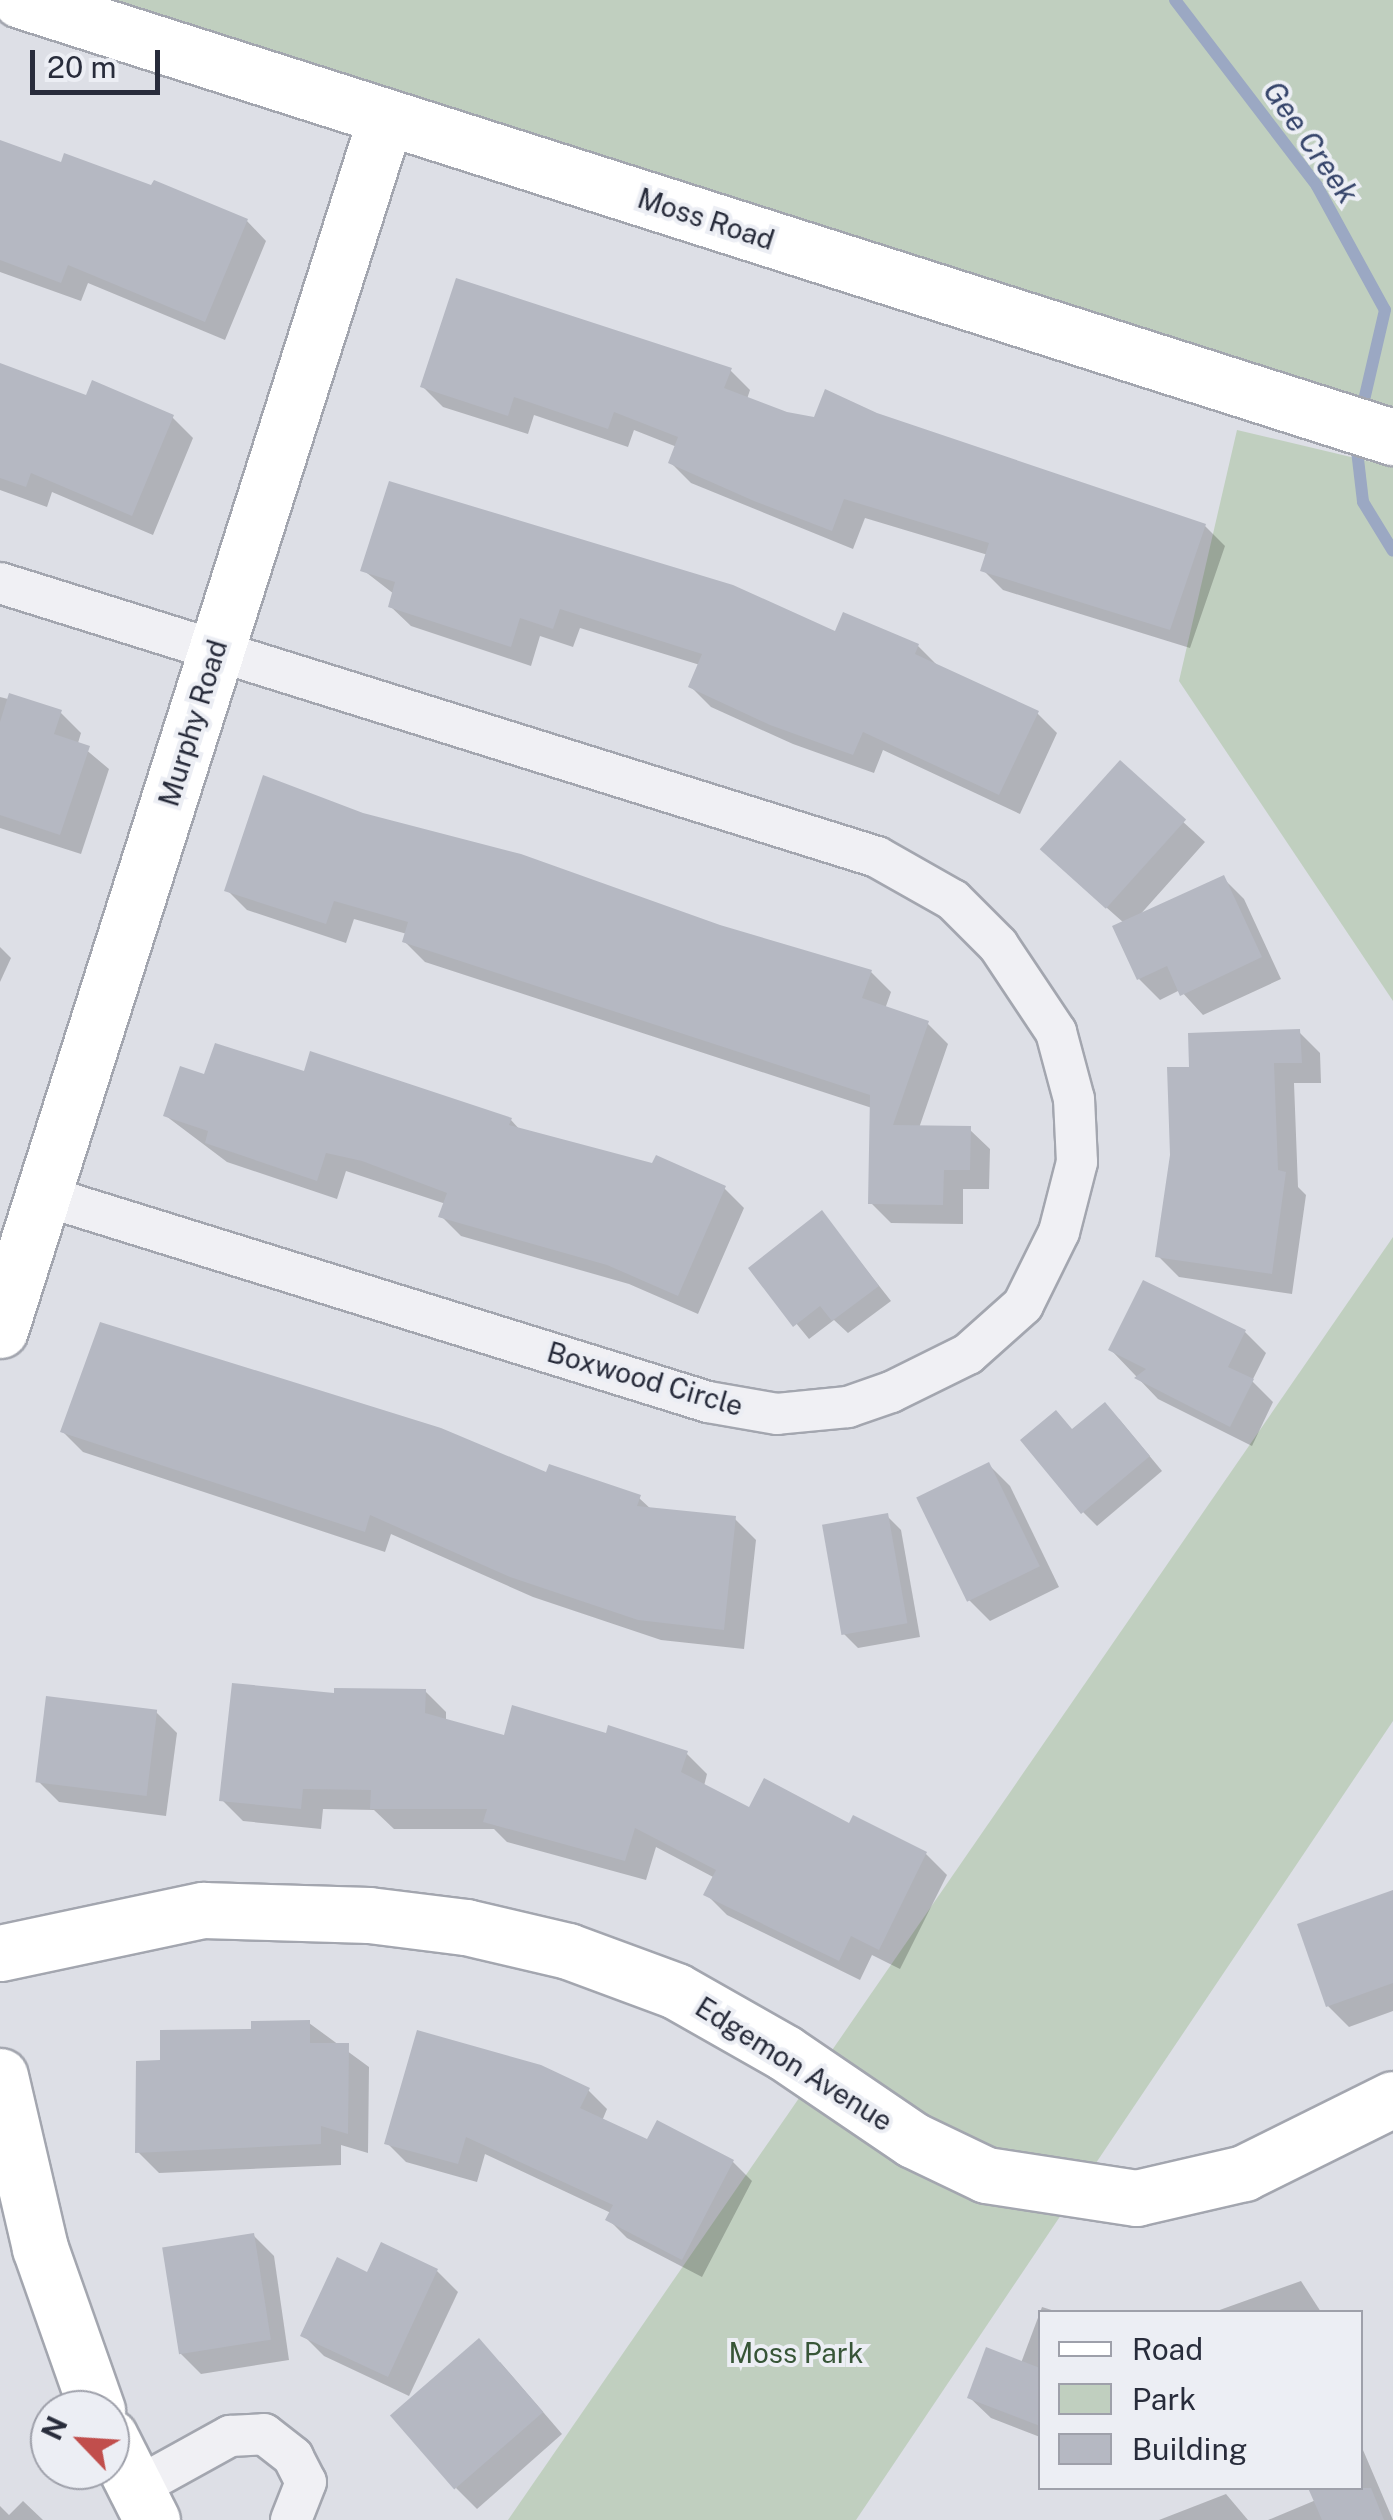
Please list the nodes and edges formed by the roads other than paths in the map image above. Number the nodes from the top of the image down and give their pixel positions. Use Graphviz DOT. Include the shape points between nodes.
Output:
graph roads {
  1 [pos="20,0"];
  2 [pos="386,117"];
  3 [pos="1393,437"];
  4 [pos="0,584"];
  5 [pos="215,653"];
  6 [pos="46,1196"];
  7 [pos="0,1330"];
  8 [pos="0,1953"];
  9 [pos="0,2076"];
  10 [pos="1393,2099"];
  11 [pos="91,2390"];
  12 [pos="130,2478"];
  13 [pos="143,2505"];
  14 [pos="291,2520"];
  1 -- 2 [label="street, Moss Road"];
  2 -- 3 [label="street, Moss Road"];
  2 -- 5 [label="street, Murphy Road"];
  4 -- 5 [label="street, Boxwood Circle"];
  5 -- 6 [label="street, Murphy Road"];
  5 -- 6 [label="street, Boxwood Circle" via="877,857 953,900 998,945 1056,1032 1074,1100 1077,1162 1058,1232 1023,1305 968,1354 848,1407 777,1414 708,1402"];
  6 -- 7 [label="street, Murphy Road"];
  8 -- 10 [label="street, Edgemon Avenue" via="204,1910 368,1915 466,1927 568,1952 676,1991 786,2053 914,2140 986,2175 1136,2198 1244,2174"];
  9 -- 11 [label="street" via="40,2248"];
  12 -- 13 [label="street"];
  13 -- 14 [label="street" via="230,2436 264,2434 293,2458 306,2482"];
}
